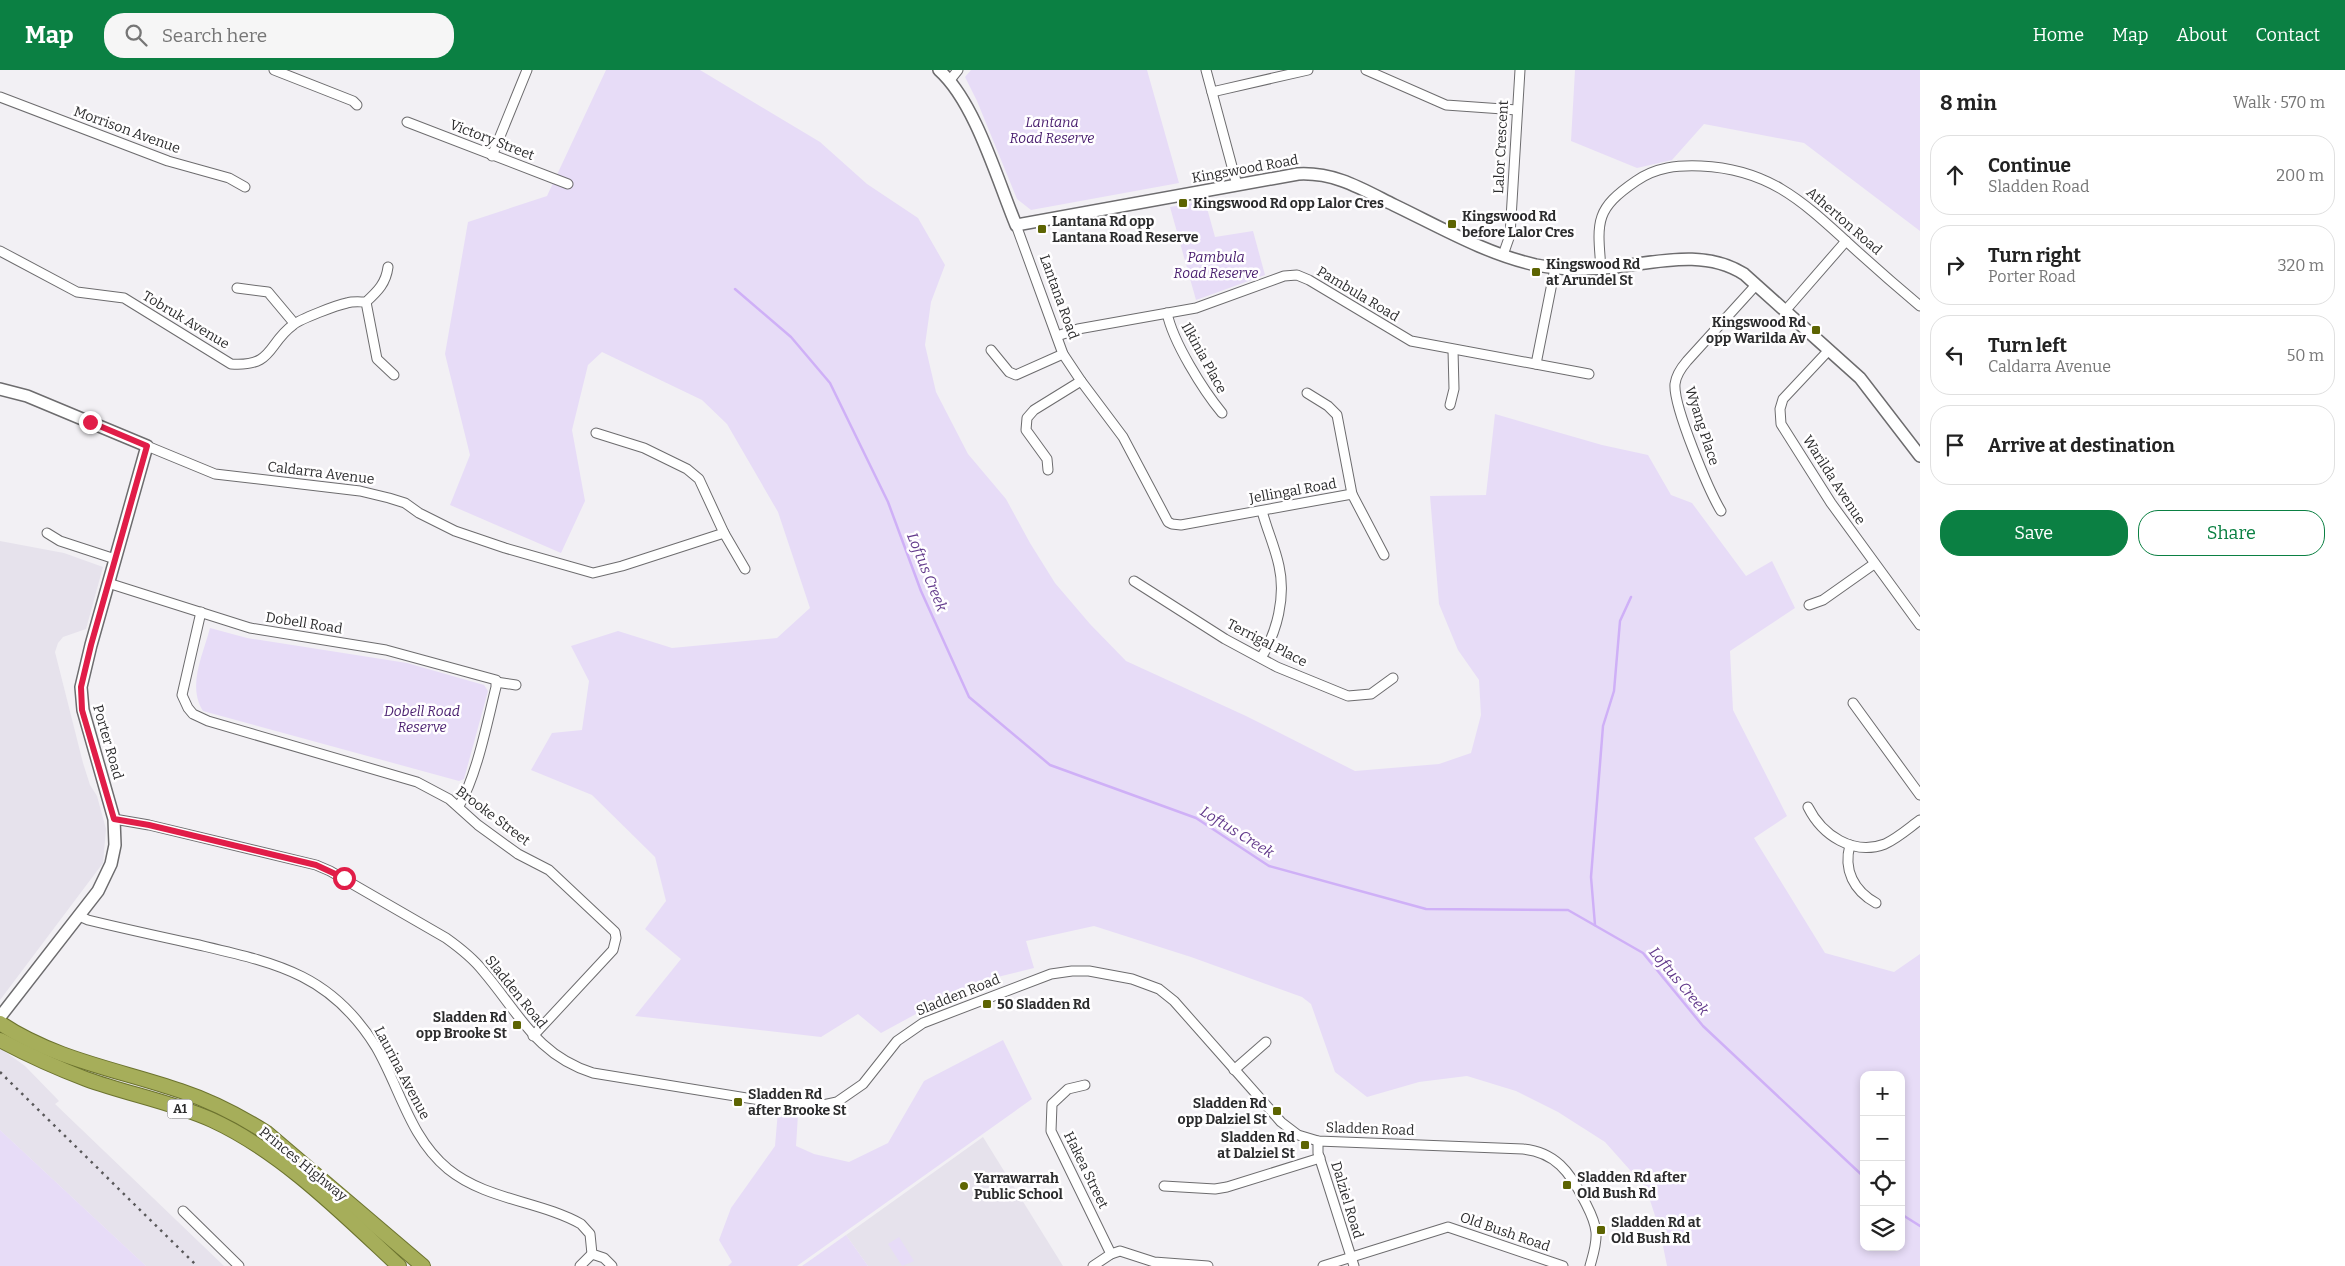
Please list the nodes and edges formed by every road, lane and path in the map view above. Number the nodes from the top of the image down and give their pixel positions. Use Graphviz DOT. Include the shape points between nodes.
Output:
graph roads {
  1 [pos="274,70"];
  2 [pos="527,70"];
  3 [pos="939,70"];
  4 [pos="958,70"];
  5 [pos="1206,70"];
  6 [pos="1308,70"];
  7 [pos="1366,70"];
  8 [pos="1520,70"];
  9 [pos="950,80"];
  10 [pos="1212,92"];
  11 [pos="0,97"];
  12 [pos="357,105"];
  13 [pos="1517,110"];
  14 [pos="407,122"];
  15 [pos="492,156"];
  16 [pos="568,184"];
  17 [pos="1237,185"];
  18 [pos="245,187"];
  19 [pos="1016,225"];
  20 [pos="1846,241"];
  21 [pos="0,251"];
  22 [pos="1503,255"];
  23 [pos="388,267"];
  24 [pos="1555,268"];
  25 [pos="1600,268"];
  26 [pos="1756,285"];
  27 [pos="237,288"];
  28 [pos="366,302"];
  29 [pos="1920,306"];
  30 [pos="1785,310"];
  31 [pos="1167,313"];
  32 [pos="294,323"];
  33 [pos="1057,336"];
  34 [pos="991,350"];
  35 [pos="1454,350"];
  36 [pos="1829,350"];
  37 [pos="1063,354"];
  38 [pos="1536,364"];
  39 [pos="1588,374"];
  40 [pos="394,375"];
  41 [pos="1081,381"];
  42 [pos="0,389"];
  43 [pos="1307,393"];
  44 [pos="1450,405"];
  45 [pos="1222,414"];
  46 [pos="596,434"];
  47 [pos="147,446"];
  48 [pos="1920,456"];
  49 [pos="1048,470"];
  50 [pos="1352,494"];
  51 [pos="1262,511"];
  52 [pos="1721,511"];
  53 [pos="1172,524"];
  54 [pos="47,533"];
  55 [pos="724,534"];
  56 [pos="1384,555"];
  57 [pos="115,559"];
  58 [pos="1874,564"];
  59 [pos="745,569"];
  60 [pos="1134,581"];
  61 [pos="108,583"];
  62 [pos="1809,606"];
  63 [pos="201,612"];
  64 [pos="1920,625"];
  65 [pos="1261,658"];
  66 [pos="1393,678"];
  67 [pos="496,682"];
  68 [pos="516,684"];
  69 [pos="1853,703"];
  70 [pos="1920,795"];
  71 [pos="459,806"];
  72 [pos="1808,808"];
  73 [pos="114,819"];
  74 [pos="1920,820"];
  75 [pos="1850,845"];
  76 [pos="1876,903"];
  77 [pos="80,916"];
  78 [pos="0,1017"];
  79 [pos="0,1023"];
  80 [pos="533,1036"];
  81 [pos="0,1040"];
  82 [pos="1266,1042"];
  83 [pos="1234,1070"];
  84 [pos="1085,1085"];
  85 [pos="1318,1141"];
  86 [pos="1320,1158"];
  87 [pos="1164,1186"];
  88 [pos="183,1210"];
  89 [pos="592,1254"];
  90 [pos="1111,1254"];
  91 [pos="1351,1257"];
  92 [pos="239,1266"];
  93 [pos="399,1266"];
  94 [pos="423,1266"];
  95 [pos="580,1266"];
  96 [pos="612,1266"];
  97 [pos="1093,1266"];
  98 [pos="1208,1266"];
  99 [pos="1323,1266"];
  100 [pos="1354,1266"];
  101 [pos="1564,1266"];
  102 [pos="1590,1266"];
  1 -- 12 [label="street" via="353,100"];
  2 -- 15 [label="street"];
  3 -- 9 [label="street, Lantana Road"];
  4 -- 9 [label="street"];
  5 -- 10 [label="street"];
  6 -- 10 [label="street"];
  7 -- 13 [label="street" via="1446,105"];
  8 -- 13 [label="street, Lalor Crescent"];
  9 -- 19 [label="street, Lantana Road" via="971,114"];
  10 -- 17 [label="street"];
  11 -- 18 [label="street, Morrison Avenue" via="168,161 230,178"];
  13 -- 22 [label="street, Lalor Crescent" via="1510,235"];
  14 -- 15 [label="street, Victory Street"];
  15 -- 16 [label="street, Victory Street"];
  17 -- 19 [label="street, Kingswood Road"];
  17 -- 22 [label="street, Kingswood Road" via="1298,174 1336,177"];
  19 -- 33 [label="street, Lantana Road"];
  20 -- 25 [label="street, Atherton Road" via="1797,198 1770,182 1740,171 1677,166 1650,172 1608,204 1598,234"];
  20 -- 29 [label="street, Atherton Road"];
  20 -- 30 [label="street"];
  21 -- 32 [label="street, Tobruk Avenue" via="77,292 124,298 231,364 261,359 271,352"];
  22 -- 24 [label="street, Kingswood Road"];
  23 -- 28 [label="street" via="387,278"];
  24 -- 25 [label="street, Kingswood Road"];
  24 -- 38 [label="street"];
  25 -- 26 [label="street, Kingswood Road" via="1662,259 1693,260 1734,268"];
  26 -- 30 [label="street, Kingswood Road"];
  26 -- 52 [label="street, Wyang Place" via="1687,361 1679,371 1675,385 1678,405"];
  27 -- 32 [label="street" via="268,292"];
  28 -- 32 [label="street" via="347,303"];
  28 -- 40 [label="street" via="377,359"];
  30 -- 36 [label="street, Kingswood Road"];
  31 -- 33 [label="street, Pambula Road" via="1078,329"];
  31 -- 35 [label="street, Pambula Road" via="1209,305 1275,279 1297,276 1411,341"];
  31 -- 45 [label="street, Ilkinia Place" via="1203,388"];
  33 -- 37 [label="street, Lantana Road"];
  34 -- 37 [label="street" via="1009,372 1016,375"];
  35 -- 38 [label="street, Pambula Road"];
  35 -- 44 [label="street" via="1454,389"];
  36 -- 48 [label="street, Kingswood Road" via="1869,389"];
  36 -- 58 [label="street, Warilda Avenue" via="1784,399 1780,419 1831,503"];
  37 -- 41 [label="street, Lantana Road"];
  38 -- 39 [label="street, Pambula Road"];
  41 -- 49 [label="street" via="1034,410 1027,418 1026,430 1047,460"];
  41 -- 53 [label="street, Lantana Road" via="1123,437 1164,517"];
  42 -- 47 [label="street, Caldarra Avenue" via="27,396"];
  43 -- 50 [label="street" via="1337,416"];
  46 -- 55 [label="street" via="644,448 687,469 699,479"];
  47 -- 55 [label="street, Caldarra Avenue" via="215,474 360,491 389,498 405,503 454,531 593,573"];
  47 -- 57 [label="street, Porter Road"];
  50 -- 51 [label="street, Jellingal Road"];
  50 -- 56 [label="street, Jellingal Road"];
  51 -- 53 [label="street, Jellingal Road"];
  51 -- 65 [label="street" via="1279,566 1282,592 1270,643"];
  54 -- 57 [label="street" via="60,541"];
  55 -- 59 [label="street"];
  57 -- 61 [label="street, Porter Road"];
  58 -- 62 [label="street" via="1823,600"];
  58 -- 64 [label="street, Warilda Avenue"];
  60 -- 65 [label="street, Terrigal Place"];
  61 -- 63 [label="street, Dobell Road"];
  61 -- 73 [label="street, Porter Road" via="84,667 81,698"];
  63 -- 67 [label="street, Dobell Road" via="250,628 409,655"];
  63 -- 71 [label="street, Brooke Street" via="182,688 184,701 193,714 417,782"];
  65 -- 66 [label="street, Terrigal Place" via="1348,696 1371,694"];
  67 -- 68 [label="street, Dobell Road"];
  67 -- 71 [label="street" via="476,759"];
  69 -- 70 [label="street"];
  71 -- 80 [label="street, Brooke Street" via="506,846 549,870 615,932 613,950"];
  72 -- 75 [label="street" via="1827,833"];
  73 -- 77 [label="street, Porter Road" via="115,845 109,871"];
  73 -- 80 [label="street, Sladden Road" via="156,826 316,865 344,878 459,947 483,971"];
  74 -- 75 [label="street" via="1883,844 1872,847"];
  75 -- 76 [label="street" via="1847,863 1853,880 1864,896"];
  77 -- 78 [label="street, Porter Road"];
  77 -- 89 [label="street, Laurina Avenue" via="260,959 287,968 314,983 342,1005 365,1030 422,1139 442,1164 473,1184 581,1224 590,1234"];
  79 -- 94 [label="highway, Princes Highway / A1" via="69,1057 184,1092 239,1116 267,1133"];
  80 -- 83 [label="street, Sladden Road" via="560,1058 593,1073 790,1105 823,1105 837,1102 863,1084 898,1041 923,1023 1034,980 1072,970 1132,979 1160,988"];
  81 -- 93 [label="highway, Princes Highway / A1" via="86,1079 211,1120 245,1137 340,1212"];
  82 -- 83 [label="street"];
  83 -- 85 [label="street, Sladden Road" via="1287,1127 1298,1135"];
  84 -- 90 [label="street, Hakea Street" via="1068,1089 1052,1104 1051,1131"];
  85 -- 86 [label="street, Dalziel Road"];
  85 -- 102 [label="street, Sladden Road" via="1522,1149 1550,1156 1570,1175 1592,1216 1597,1234"];
  86 -- 87 [label="street" via="1227,1187"];
  86 -- 91 [label="street, Dalziel Road"];
  88 -- 92 [label="street"];
  89 -- 95 [label="street"];
  89 -- 96 [label="street" via="604,1258"];
  90 -- 97 [label="street"];
  90 -- 98 [label="street" via="1120,1251 1154,1262"];
  91 -- 99 [label="street, Old Bush Road"];
  91 -- 100 [label="street, Dalziel Road"];
  91 -- 101 [label="street, Old Bush Road" via="1448,1227"];
}
